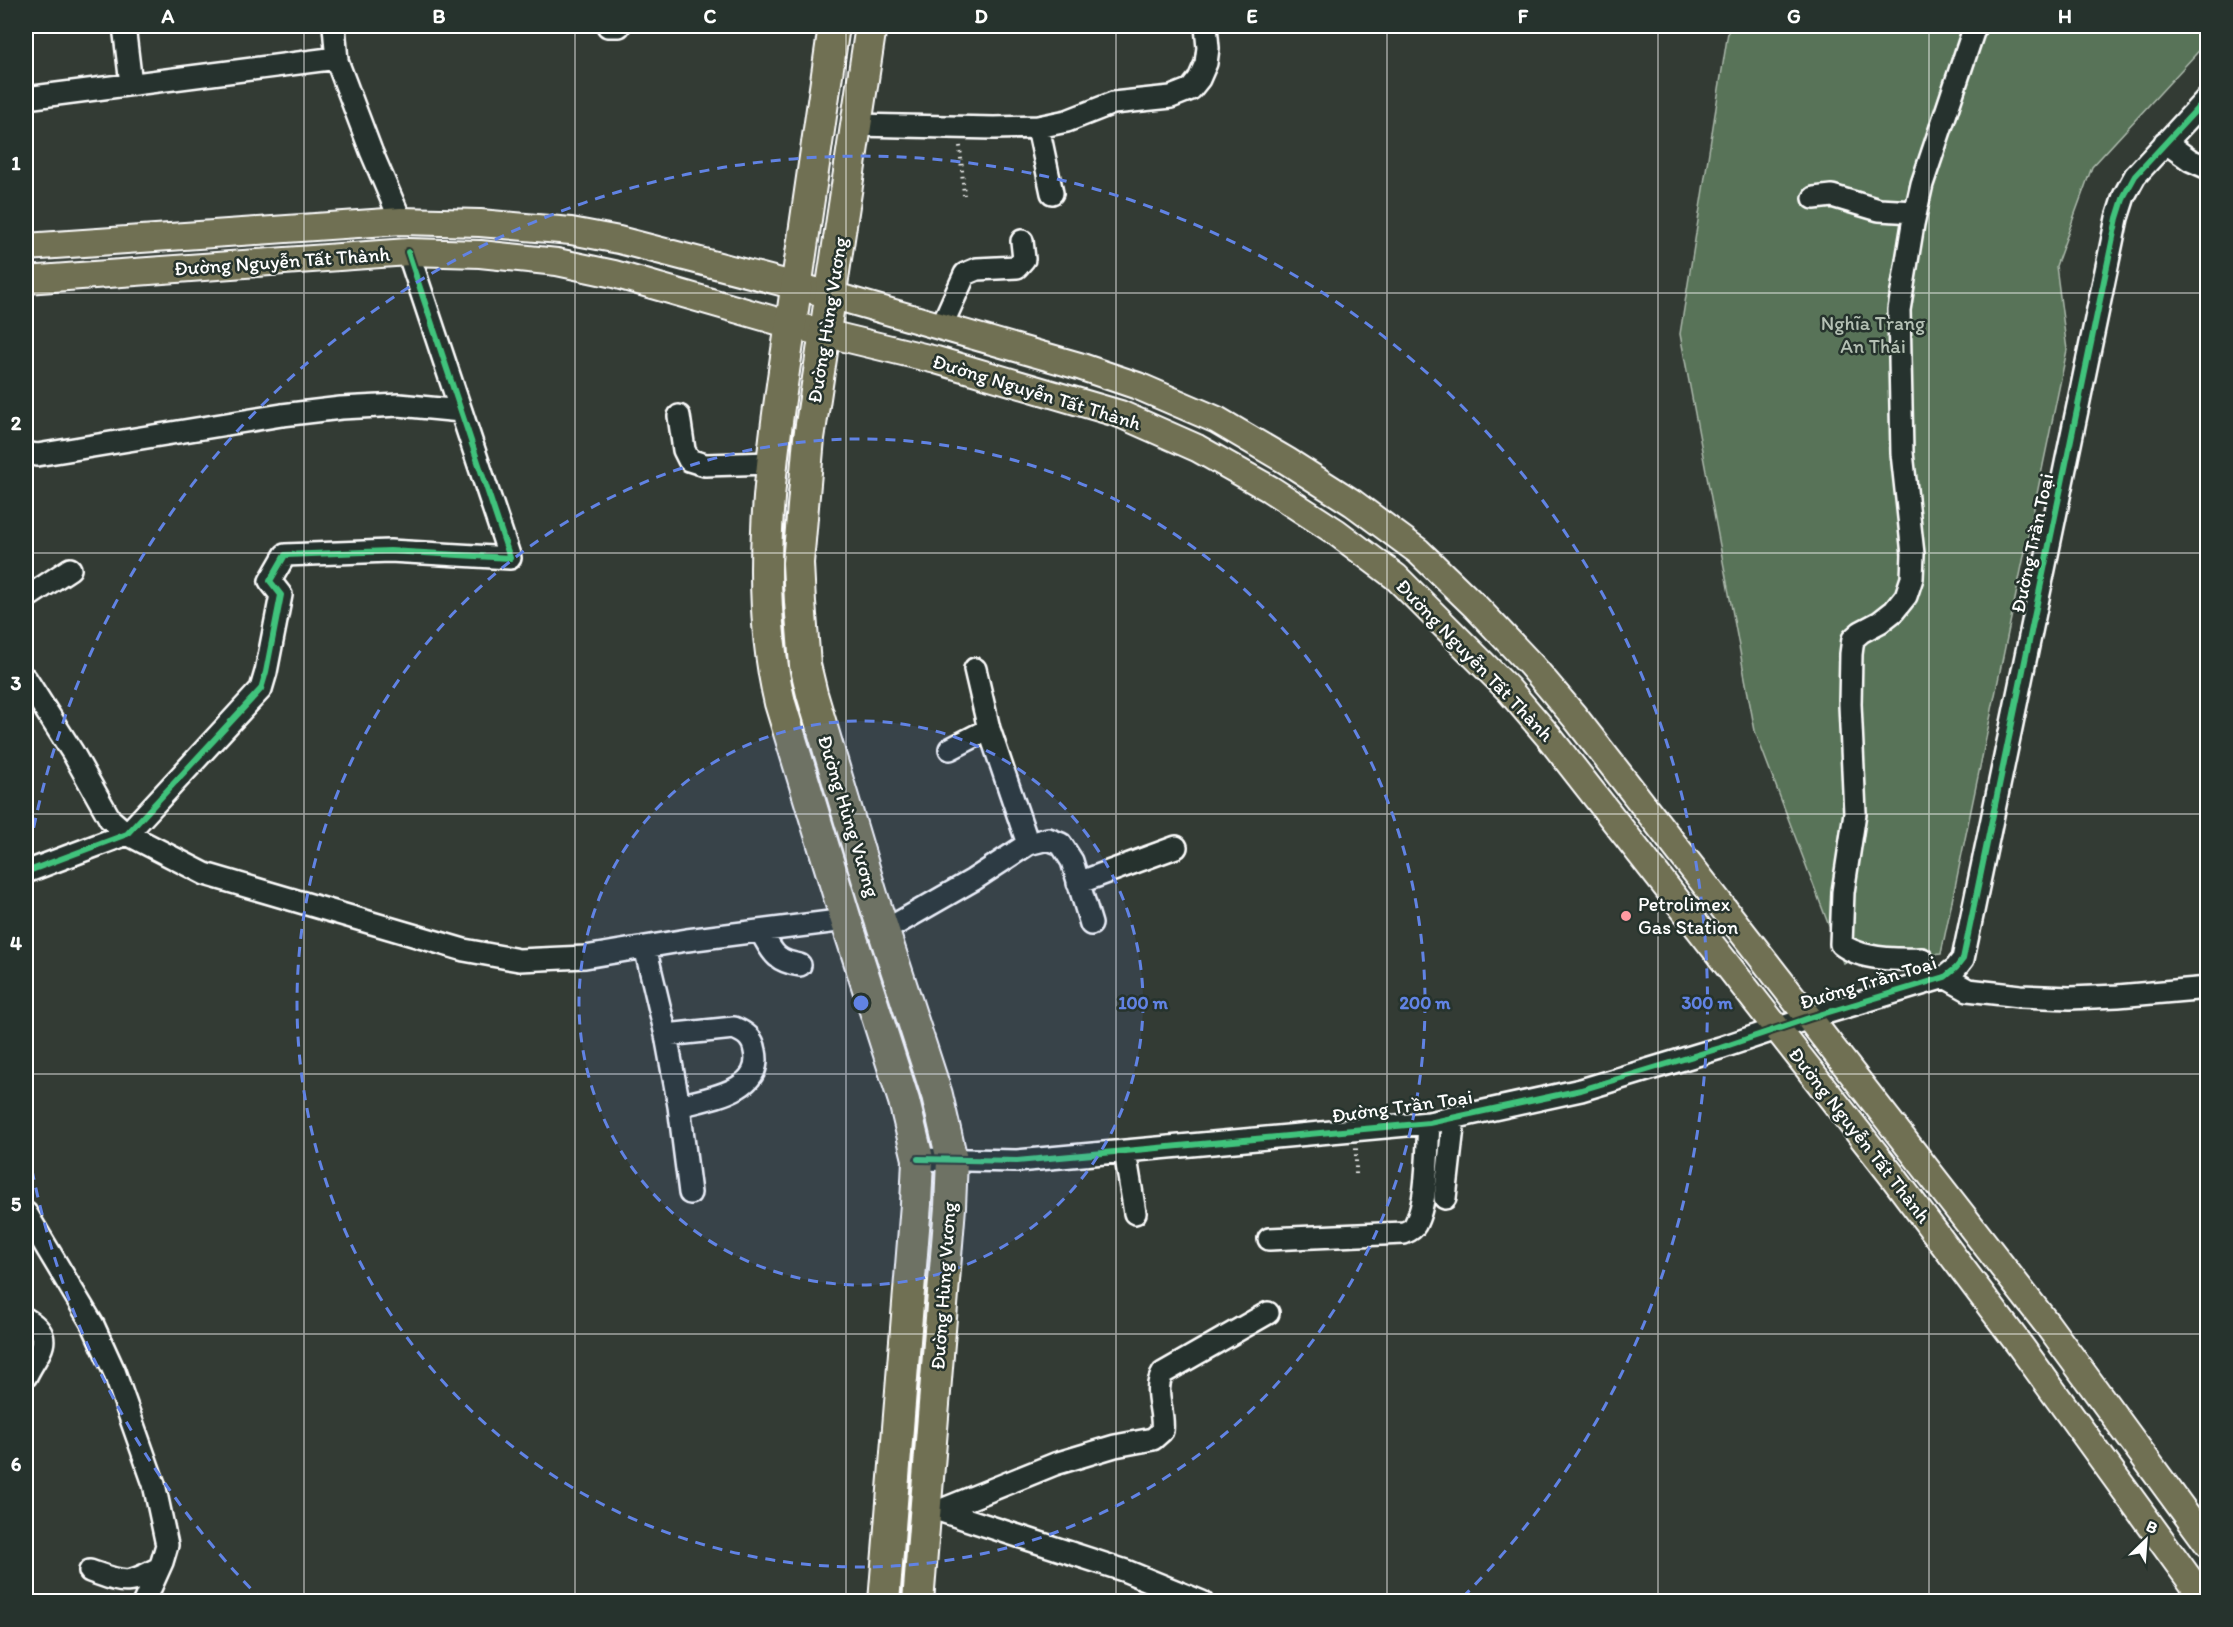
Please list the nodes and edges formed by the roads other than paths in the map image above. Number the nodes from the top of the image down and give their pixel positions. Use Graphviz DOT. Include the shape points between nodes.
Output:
graph roads {
  1 [pos="124,26"];
  2 [pos="334,26"];
  3 [pos="608,26"];
  4 [pos="619,26"];
  5 [pos="834,26"];
  6 [pos="871,26"];
  7 [pos="1206,26"];
  8 [pos="1975,26"];
  9 [pos="337,58"];
  10 [pos="131,84"];
  11 [pos="2208,97"];
  12 [pos="26,98"];
  13 [pos="856,125"];
  14 [pos="1038,127"];
  15 [pos="2165,142"];
  16 [pos="2208,168"];
  17 [pos="1052,193"];
  18 [pos="1814,198"];
  19 [pos="1915,212"];
  20 [pos="401,221"];
  21 [pos="198,235"];
  22 [pos="1022,241"];
  23 [pos="26,247"];
  24 [pos="418,252"];
  25 [pos="200,267"];
  26 [pos="26,280"];
  27 [pos="796,286"];
  28 [pos="831,295"];
  29 [pos="790,325"];
  30 [pos="942,325"];
  31 [pos="825,334"];
  32 [pos="462,411"];
  33 [pos="679,416"];
  34 [pos="26,453"];
  35 [pos="773,463"];
  36 [pos="70,569"];
  37 [pos="26,598"];
  38 [pos="975,669"];
  39 [pos="26,679"];
  40 [pos="989,729"];
  41 [pos="950,749"];
  42 [pos="127,834"];
  43 [pos="1028,844"];
  44 [pos="1176,847"];
  45 [pos="1688,862"];
  46 [pos="26,872"];
  47 [pos="1662,882"];
  48 [pos="1078,883"];
  49 [pos="846,920"];
  50 [pos="1091,924"];
  51 [pos="761,932"];
  52 [pos="884,932"];
  53 [pos="645,947"];
  54 [pos="1922,959"];
  55 [pos="801,965"];
  56 [pos="1945,977"];
  57 [pos="2208,988"];
  58 [pos="1809,1018"];
  59 [pos="1776,1028"];
  60 [pos="666,1035"];
  61 [pos="679,1106"];
  62 [pos="1454,1118"];
  63 [pos="1429,1123"];
  64 [pos="1125,1152"];
  65 [pos="918,1159"];
  66 [pos="952,1160"];
  67 [pos="690,1193"];
  68 [pos="1445,1198"];
  69 [pos="26,1213"];
  70 [pos="1135,1213"];
  71 [pos="1269,1239"];
  72 [pos="1268,1313"];
  73 [pos="26,1319"];
  74 [pos="26,1376"];
  75 [pos="932,1508"];
  76 [pos="2208,1544"];
  77 [pos="159,1569"];
  78 [pos="90,1570"];
  79 [pos="144,1602"];
  80 [pos="884,1602"];
  81 [pos="918,1602"];
  82 [pos="1202,1602"];
  83 [pos="2206,1602"];
  1 -- 10 [label="street"];
  2 -- 9 [label="street"];
  3 -- 4 [label="street"];
  5 -- 27 [label="highway, Đường Hùng Vương"];
  6 -- 13 [label="highway, Đường Hùng Vương"];
  7 -- 14 [label="street" via="1206,63 1191,89 1171,97 1113,102 1067,121"];
  8 -- 19 [label="street"];
  9 -- 10 [label="street"];
  9 -- 20 [label="street"];
  10 -- 12 [label="street"];
  11 -- 15 [label="street, Đường Trần Toại"];
  13 -- 14 [label="street"];
  13 -- 28 [label="highway, Đường Hùng Vương"];
  14 -- 17 [label="street"];
  15 -- 16 [label="street"];
  15 -- 56 [label="street, Đường Trần Toại" via="2135,176 2117,218 1963,959"];
  18 -- 19 [label="street" via="1832,196 1879,210"];
  19 -- 54 [label="street" via="1899,310 1902,453 1912,578 1906,596 1894,611 1853,639 1850,704 1855,813 1840,934 1841,944 1849,951"];
  20 -- 21 [label="main road, Đường Nguyễn Tất Thành"];
  20 -- 27 [label="main road, Đường Nguyễn Tất Thành" via="571,231"];
  21 -- 23 [label="main road, Đường Nguyễn Tất Thành"];
  21 -- 25 [label="main road"];
  22 -- 30 [label="street" via="1024,259 1017,267 977,268 965,274"];
  24 -- 25 [label="main road, Đường Nguyễn Tất Thành"];
  24 -- 29 [label="main road, Đường Nguyễn Tất Thành" via="557,262 614,274"];
  24 -- 32 [label="street"];
  25 -- 26 [label="main road, Đường Nguyễn Tất Thành"];
  27 -- 28 [label="main road, Đường Nguyễn Tất Thành"];
  27 -- 29 [label="highway, Đường Hùng Vương"];
  28 -- 30 [label="main road, Đường Nguyễn Tất Thành"];
  28 -- 31 [label="highway, Đường Hùng Vương"];
  29 -- 31 [label="main road, Đường Nguyễn Tất Thành"];
  29 -- 35 [label="highway, Đường Hùng Vương"];
  30 -- 45 [label="main road, Đường Nguyễn Tất Thành" via="1148,390 1217,420 1353,503 1418,551 1531,665"];
  31 -- 47 [label="main road, Đường Nguyễn Tất Thành" via="936,360 1120,414 1197,448 1317,519 1396,577 1508,689"];
  31 -- 52 [label="highway, Đường Hùng Vương" via="809,438 798,563 805,665"];
  32 -- 34 [label="street" via="399,405 341,408 37,455"];
  32 -- 42 [label="street" via="510,558 390,551 285,555 270,581 281,595 261,689"];
  33 -- 35 [label="street" via="689,460 705,465"];
  35 -- 49 [label="highway, Đường Hùng Vương" via="766,563 772,672"];
  36 -- 37 [label="street"];
  38 -- 40 [label="street"];
  39 -- 42 [label="street" via="110,819"];
  40 -- 41 [label="street"];
  40 -- 43 [label="street"];
  42 -- 46 [label="street"];
  42 -- 53 [label="street" via="205,874 464,950 519,960 585,957"];
  43 -- 48 [label="street" via="1048,839 1061,844 1072,861"];
  43 -- 52 [label="street"];
  44 -- 48 [label="street"];
  45 -- 47 [label="main road"];
  45 -- 58 [label="main road, Đường Nguyễn Tất Thành"];
  47 -- 59 [label="main road, Đường Nguyễn Tất Thành"];
  48 -- 50 [label="street"];
  49 -- 51 [label="street"];
  49 -- 65 [label="highway, Đường Hùng Vương" via="904,1101"];
  51 -- 53 [label="street"];
  51 -- 55 [label="street" via="776,957"];
  52 -- 66 [label="highway, Đường Hùng Vương" via="937,1095"];
  53 -- 60 [label="street"];
  56 -- 57 [label="street" via="1968,990 2020,996 2118,996"];
  56 -- 58 [label="street, Đường Trần Toại"];
  58 -- 59 [label="street, Đường Trần Toại"];
  58 -- 76 [label="main road, Đường Nguyễn Tất Thành" via="2047,1324"];
  59 -- 62 [label="street, Đường Trần Toại" via="1581,1090"];
  59 -- 83 [label="main road, Đường Nguyễn Tất Thành" via="2021,1347"];
  60 -- 61 [label="street"];
  60 -- 61 [label="street" via="734,1028 753,1042 757,1059 751,1077 736,1090"];
  61 -- 67 [label="street"];
  62 -- 63 [label="street, Đường Trần Toại"];
  62 -- 68 [label="street"];
  63 -- 64 [label="street, Đường Trần Toại"];
  63 -- 71 [label="street" via="1423,1204 1411,1230"];
  64 -- 66 [label="street, Đường Trần Toại" via="1017,1161"];
  64 -- 70 [label="street"];
  65 -- 66 [label="street, Đường Trần Toại"];
  65 -- 80 [label="highway, Đường Hùng Vương"];
  66 -- 75 [label="highway, Đường Hùng Vương"];
  69 -- 77 [label="street" via="93,1325 114,1371 154,1484 167,1545"];
  72 -- 75 [label="street" via="1163,1373 1158,1386 1162,1431 1153,1439 1055,1464"];
  73 -- 74 [label="street" via="38,1326 43,1344"];
  75 -- 81 [label="highway, Đường Hùng Vương"];
  75 -- 82 [label="street" via="1126,1571"];
  77 -- 78 [label="street" via="135,1581 120,1581"];
  77 -- 79 [label="street"];
}
